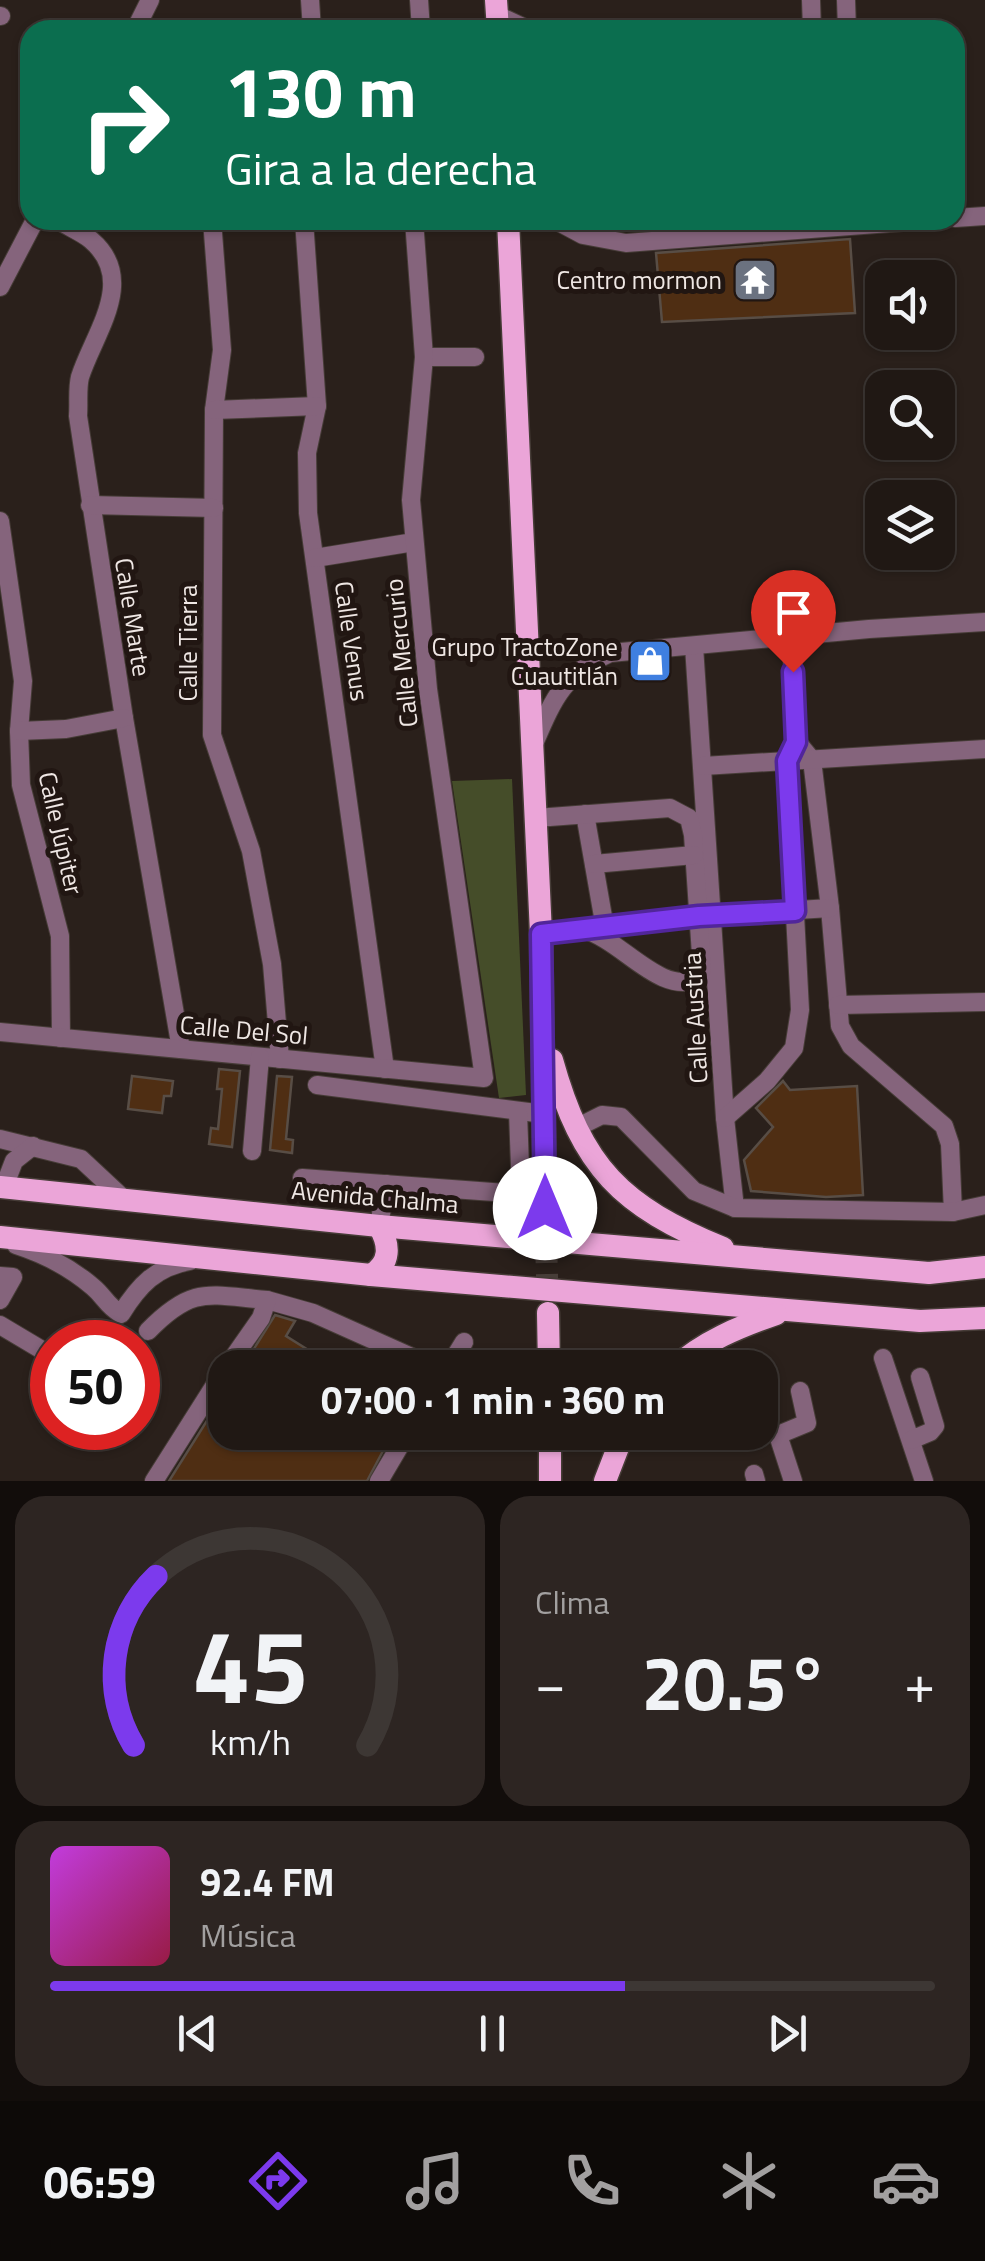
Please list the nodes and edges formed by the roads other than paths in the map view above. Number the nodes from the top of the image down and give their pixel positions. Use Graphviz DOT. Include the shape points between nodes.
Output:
graph roads {
  1 [pos="30,230"];
  2 [pos="74,230"];
  3 [pos="213,230"];
  4 [pos="305,230"];
  5 [pos="415,230"];
  6 [pos="508,230"];
  7 [pos="575,230"];
  8 [pos="797,230"];
  9 [pos="0,287"];
  10 [pos="424,357"];
  11 [pos="475,357"];
  12 [pos="317,406"];
  13 [pos="214,410"];
  14 [pos="90,505"];
  15 [pos="214,508"];
  16 [pos="0,521"];
  17 [pos="414,542"];
  18 [pos="315,558"];
  19 [pos="985,622"];
  20 [pos="791,636"];
  21 [pos="694,646"];
  22 [pos="124,718"];
  23 [pos="19,731"];
  24 [pos="796,742"];
  25 [pos="532,746"];
  26 [pos="985,749"];
  27 [pos="812,760"];
  28 [pos="787,761"];
  29 [pos="703,766"];
  30 [pos="585,814"];
  31 [pos="536,818"];
  32 [pos="694,855"];
  33 [pos="594,864"];
  34 [pos="830,908"];
  35 [pos="795,911"];
  36 [pos="706,916"];
  37 [pos="595,929"];
  38 [pos="541,934"];
  39 [pos="985,1002"];
  40 [pos="838,1005"];
  41 [pos="0,1032"];
  42 [pos="544,1034"];
  43 [pos="61,1038"];
  44 [pos="181,1050"];
  45 [pos="260,1057"];
  46 [pos="280,1059"];
  47 [pos="385,1069"];
  48 [pos="484,1078"];
  49 [pos="318,1086"];
  50 [pos="518,1112"];
  51 [pos="544,1114"];
  52 [pos="725,1118"];
  53 [pos="576,1128"];
  54 [pos="0,1139"];
  55 [pos="33,1146"];
  56 [pos="252,1151"];
  57 [pos="302,1178"];
  58 [pos="386,1184"];
  59 [pos="2,1187"];
  60 [pos="521,1194"];
  61 [pos="126,1200"];
  62 [pos="545,1203"];
  63 [pos="985,1206"];
  64 [pos="736,1208"];
  65 [pos="953,1212"];
  66 [pos="380,1226"];
  67 [pos="0,1238"];
  68 [pos="985,1252"];
  69 [pos="740,1256"];
  70 [pos="205,1259"];
  71 [pos="985,1267"];
  72 [pos="929,1273"];
  73 [pos="371,1275"];
  74 [pos="0,1276"];
  75 [pos="0,1300"];
  76 [pos="267,1300"];
  77 [pos="787,1310"];
  78 [pos="548,1313"];
  79 [pos="984,1319"];
  80 [pos="159,1320"];
  81 [pos="0,1325"];
  82 [pos="464,1342"];
  83 [pos="30,1343"];
  84 [pos="239,1350"];
  85 [pos="396,1350"];
  86 [pos="459,1350"];
  87 [pos="548,1350"];
  88 [pos="694,1350"];
  89 [pos="882,1358"];
  90 [pos="920,1376"];
  91 [pos="800,1391"];
  92 [pos="208,1396"];
  93 [pos="910,1440"];
  94 [pos="397,1450"];
  95 [pos="550,1450"];
  96 [pos="617,1450"];
  97 [pos="154,1481"];
  98 [pos="379,1481"];
  99 [pos="550,1481"];
  100 [pos="605,1481"];
  101 [pos="793,1481"];
  102 [pos="924,1481"];
  1 -- 9 [label="street"];
  2 -- 14 [label="street, Calle Marte" via="108,261 114,286 79,380"];
  3 -- 13 [label="street, Calle Tierra" via="222,350"];
  4 -- 12 [label="street, Calle Venus"];
  5 -- 10 [label="street, Calle Mercurio"];
  6 -- 25 [label="main road"];
  7 -- 8 [label="street" via="626,243"];
  10 -- 11 [label="street"];
  10 -- 17 [label="street, Calle Mercurio" via="410,500"];
  12 -- 13 [label="street"];
  12 -- 18 [label="street, Calle Venus" via="308,453"];
  13 -- 15 [label="street, Calle Tierra"];
  14 -- 15 [label="street"];
  14 -- 22 [label="street, Calle Marte"];
  15 -- 46 [label="street, Calle Tierra" via="212,736 251,851 272,964"];
  16 -- 23 [label="street, Calle Júpiter" via="23,681"];
  17 -- 18 [label="street"];
  17 -- 48 [label="street, Calle Mercurio" via="428,689"];
  18 -- 47 [label="street, Calle Venus"];
  19 -- 20 [label="street"];
  20 -- 21 [label="street"];
  20 -- 24 [label="street"];
  21 -- 25 [label="street" via="610,654 586,664 555,696"];
  21 -- 29 [label="street, Calle Austria"];
  22 -- 23 [label="street"];
  22 -- 44 [label="street, Calle Marte"];
  23 -- 43 [label="street, Calle Júpiter" via="21,785 60,936"];
  24 -- 27 [label="street"];
  24 -- 28 [label="street"];
  25 -- 31 [label="main road"];
  26 -- 27 [label="street"];
  27 -- 28 [label="street"];
  27 -- 34 [label="street"];
  28 -- 29 [label="street"];
  28 -- 35 [label="street"];
  29 -- 36 [label="street, Calle Austria"];
  30 -- 31 [label="street"];
  30 -- 32 [label="street" via="670,808 688,818"];
  30 -- 33 [label="street"];
  31 -- 38 [label="main road"];
  32 -- 33 [label="street"];
  32 -- 36 [label="street"];
  33 -- 37 [label="street"];
  34 -- 35 [label="street"];
  34 -- 40 [label="street"];
  35 -- 36 [label="street"];
  35 -- 52 [label="street" via="800,1010 794,1048"];
  36 -- 37 [label="street"];
  36 -- 37 [label="street" via="702,970 691,982 658,976"];
  36 -- 52 [label="street, Calle Austria"];
  37 -- 38 [label="street"];
  38 -- 42 [label="main road"];
  39 -- 40 [label="street"];
  40 -- 65 [label="street" via="851,1046 944,1126"];
  41 -- 43 [label="street, Calle Del Sol"];
  42 -- 51 [label="main road"];
  42 -- 53 [label="main road"];
  43 -- 44 [label="street, Calle Del Sol"];
  44 -- 45 [label="street, Calle Del Sol"];
  45 -- 46 [label="street, Calle Del Sol"];
  45 -- 56 [label="street"];
  46 -- 47 [label="street, Calle Del Sol"];
  47 -- 48 [label="street, Calle Del Sol"];
  49 -- 50 [label="street"];
  50 -- 51 [label="street"];
  50 -- 60 [label="street"];
  51 -- 62 [label="main road"];
  52 -- 64 [label="street, Calle Austria"];
  53 -- 64 [label="street" via="602,1114 620,1117 694,1191"];
  53 -- 69 [label="main road" via="622,1193"];
  54 -- 55 [label="street"];
  55 -- 59 [label="street" via="14,1161"];
  55 -- 61 [label="street" via="81,1159"];
  57 -- 58 [label="street"];
  58 -- 60 [label="street"];
  58 -- 66 [label="street"];
  59 -- 61 [label="main road, Avenida Chalma"];
  60 -- 62 [label="street"];
  61 -- 66 [label="main road, Avenida Chalma"];
  63 -- 65 [label="street"];
  64 -- 65 [label="street"];
  66 -- 69 [label="main road, Avenida Chalma"];
  66 -- 73 [label="main road" via="386,1257"];
  67 -- 70 [label="main road"];
  67 -- 70 [label="street" via="60,1264 117,1311 157,1272"];
  68 -- 72 [label="main road"];
  69 -- 72 [label="main road, Avenida Chalma"];
  70 -- 73 [label="main road"];
  71 -- 72 [label="main road, Avenida Chalma"];
  73 -- 77 [label="main road"];
  74 -- 75 [label="street" via="13,1278"];
  76 -- 80 [label="street" via="191,1298"];
  76 -- 84 [label="street"];
  76 -- 85 [label="street"];
  77 -- 79 [label="main road"];
  77 -- 88 [label="main road"];
  78 -- 87 [label="main road"];
  81 -- 83 [label="street"];
  82 -- 86 [label="street"];
  89 -- 93 [label="street"];
  90 -- 93 [label="street" via="935,1426"];
  91 -- 101 [label="street" via="807,1423 778,1435"];
  92 -- 97 [label="street"];
  93 -- 102 [label="street"];
  94 -- 98 [label="street"];
  95 -- 99 [label="main road"];
  96 -- 100 [label="main road"];
}
